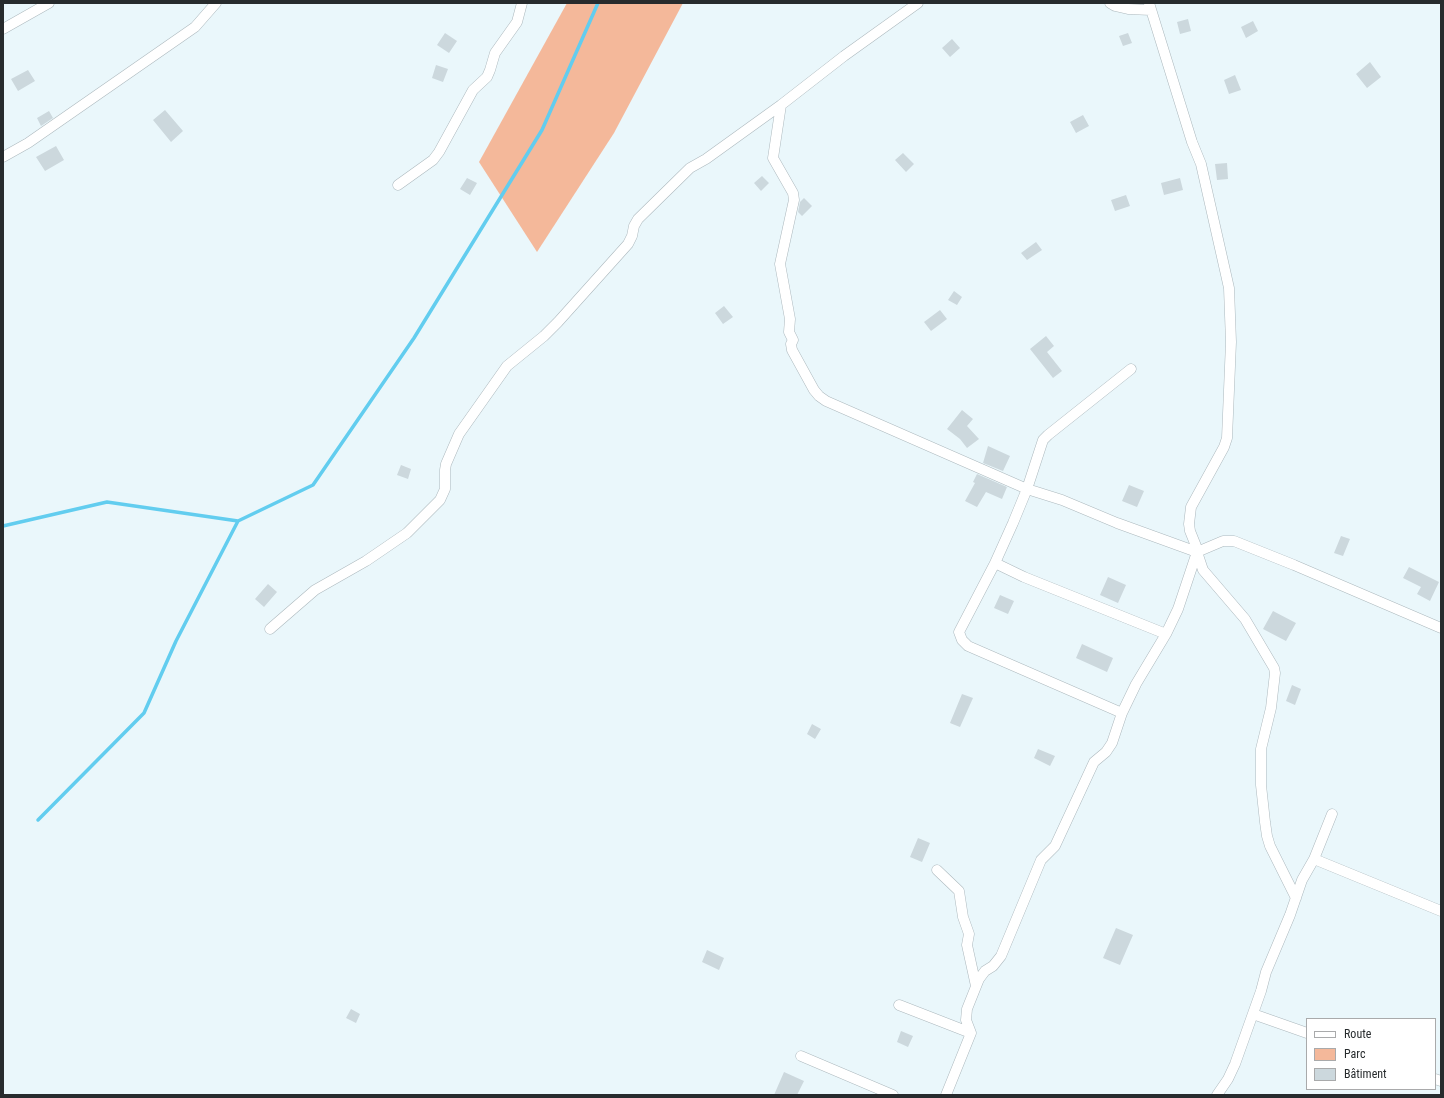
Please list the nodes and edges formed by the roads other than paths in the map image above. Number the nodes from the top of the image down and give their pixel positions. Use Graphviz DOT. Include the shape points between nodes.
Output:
graph roads {
  1 [pos="49,3"];
  2 [pos="216,3"];
  3 [pos="522,3"];
  4 [pos="918,3"];
  5 [pos="1110,3"];
  6 [pos="1150,6"];
  7 [pos="3,29"];
  8 [pos="781,106"];
  9 [pos="3,157"];
  10 [pos="398,185"];
  11 [pos="1131,369"];
  12 [pos="1028,489"];
  13 [pos="1197,552"];
  14 [pos="995,563"];
  15 [pos="1441,628"];
  16 [pos="270,629"];
  17 [pos="1166,634"];
  18 [pos="1122,713"];
  19 [pos="1332,814"];
  20 [pos="1314,859"];
  21 [pos="937,870"];
  22 [pos="1296,898"];
  23 [pos="1441,911"];
  24 [pos="976,986"];
  25 [pos="900,1005"];
  26 [pos="1253,1014"];
  27 [pos="971,1033"];
  28 [pos="1306,1033"];
  29 [pos="801,1056"];
  30 [pos="893,1095"];
  31 [pos="946,1095"];
  32 [pos="1216,1095"];
  1 -- 7 [label="street"];
  2 -- 9 [label="street" via="195,27"];
  3 -- 10 [label="street" via="517,22 494,53 487,77 473,90 440,152"];
  4 -- 8 [label="street" via="844,56"];
  5 -- 6 [label="street" via="1128,9"];
  6 -- 13 [label="street" via="1201,164 1229,288 1231,342 1228,434 1224,447 1191,507 1189,524"];
  8 -- 12 [label="street" via="773,158 793,193 794,200 780,264 790,320 789,332 793,340 792,350 814,390 826,401"];
  8 -- 16 [label="street" via="690,168 638,218 628,244 558,322 507,366 459,434 446,464 445,489 440,500 407,533 366,561 315,590"];
  11 -- 12 [label="street" via="1048,435 1044,440"];
  12 -- 13 [label="street"];
  12 -- 14 [label="street"];
  13 -- 15 [label="street" via="1223,541 1234,541"];
  13 -- 17 [label="street" via="1178,609"];
  13 -- 22 [label="street" via="1203,570 1245,619 1274,668 1271,708 1261,749 1261,785 1270,846"];
  14 -- 17 [label="street"];
  14 -- 18 [label="street" via="959,632 962,640 968,646"];
  17 -- 18 [label="street"];
  18 -- 24 [label="street" via="1112,743 1094,762 1055,846 1038,867 1001,956 985,971"];
  19 -- 20 [label="street"];
  20 -- 22 [label="street" via="1302,880"];
  20 -- 23 [label="street"];
  21 -- 24 [label="street" via="959,891 969,934 966,945"];
  22 -- 26 [label="street" via="1266,972"];
  24 -- 27 [label="street" via="967,1009 966,1020"];
  25 -- 27 [label="street"];
  26 -- 28 [label="street"];
  26 -- 32 [label="street" via="1235,1064"];
  27 -- 31 [label="street"];
  29 -- 30 [label="street"];
}
